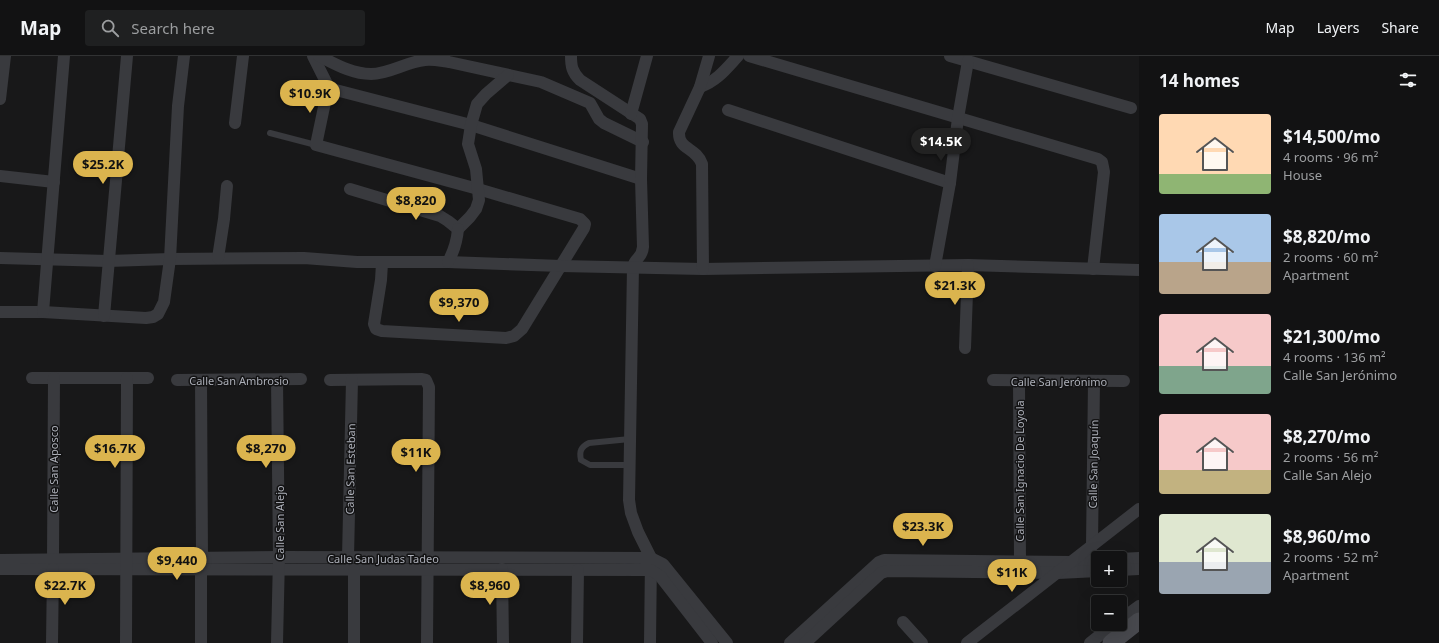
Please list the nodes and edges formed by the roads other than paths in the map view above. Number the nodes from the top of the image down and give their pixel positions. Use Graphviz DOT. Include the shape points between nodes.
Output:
graph roads {
  1 [pos="5,56"];
  2 [pos="64,56"];
  3 [pos="127,56"];
  4 [pos="184,56"];
  5 [pos="243,56"];
  6 [pos="314,56"];
  7 [pos="319,56"];
  8 [pos="571,56"];
  9 [pos="647,56"];
  10 [pos="709,56"];
  11 [pos="738,56"];
  12 [pos="749,56"];
  13 [pos="950,56"];
  14 [pos="968,61"];
  15 [pos="508,75"];
  16 [pos="700,87"];
  17 [pos="328,88"];
  18 [pos="0,99"];
  19 [pos="1131,108"];
  20 [pos="728,110"];
  21 [pos="631,114"];
  22 [pos="958,118"];
  23 [pos="234,123"];
  24 [pos="471,125"];
  25 [pos="270,133"];
  26 [pos="643,142"];
  27 [pos="316,146"];
  28 [pos="0,176"];
  29 [pos="641,179"];
  30 [pos="54,182"];
  31 [pos="950,183"];
  32 [pos="227,186"];
  33 [pos="478,188"];
  34 [pos="350,189"];
  35 [pos="458,229"];
  36 [pos="0,258"];
  37 [pos="170,258"];
  38 [pos="218,258"];
  39 [pos="48,259"];
  40 [pos="108,261"];
  41 [pos="448,262"];
  42 [pos="382,263"];
  43 [pos="968,265"];
  44 [pos="561,266"];
  45 [pos="935,266"];
  46 [pos="633,267"];
  47 [pos="703,269"];
  48 [pos="1093,269"];
  49 [pos="1139,270"];
  50 [pos="0,312"];
  51 [pos="43,312"];
  52 [pos="104,316"];
  53 [pos="965,348"];
  54 [pos="32,378"];
  55 [pos="54,378"];
  56 [pos="127,378"];
  57 [pos="148,378"];
  58 [pos="177,380"];
  59 [pos="201,380"];
  60 [pos="277,380"];
  61 [pos="301,380"];
  62 [pos="330,380"];
  63 [pos="352,380"];
  64 [pos="993,380"];
  65 [pos="1019,381"];
  66 [pos="1094,381"];
  67 [pos="1124,381"];
  68 [pos="630,439"];
  69 [pos="629,465"];
  70 [pos="1139,509"];
  71 [pos="1092,546"];
  72 [pos="279,557"];
  73 [pos="348,557"];
  74 [pos="1139,558"];
  75 [pos="1127,559"];
  76 [pos="0,560"];
  77 [pos="1020,561"];
  78 [pos="1091,561"];
  79 [pos="1073,562"];
  80 [pos="53,564"];
  81 [pos="127,564"];
  82 [pos="202,564"];
  83 [pos="427,564"];
  84 [pos="651,564"];
  85 [pos="0,569"];
  86 [pos="502,569"];
  87 [pos="1139,569"];
  88 [pos="279,570"];
  89 [pos="354,570"];
  90 [pos="578,570"];
  91 [pos="1127,570"];
  92 [pos="1091,571"];
  93 [pos="1058,573"];
  94 [pos="1139,606"];
  95 [pos="1127,615"];
  96 [pos="1139,621"];
  97 [pos="903,622"];
  98 [pos="1105,631"];
  99 [pos="52,643"];
  100 [pos="126,643"];
  101 [pos="201,643"];
  102 [pos="277,643"];
  103 [pos="354,643"];
  104 [pos="427,643"];
  105 [pos="502,643"];
  106 [pos="577,643"];
  107 [pos="650,643"];
  108 [pos="712,643"];
  109 [pos="727,643"];
  110 [pos="790,643"];
  111 [pos="805,643"];
  112 [pos="922,643"];
  113 [pos="967,643"];
  114 [pos="1090,643"];
  115 [pos="1111,643"];
  1 -- 18 [label="street"];
  2 -- 30 [label="street"];
  3 -- 40 [label="street"];
  4 -- 37 [label="street" via="178,106"];
  5 -- 23 [label="street"];
  6 -- 17 [label="street"];
  7 -- 15 [label="street" via="363,74 430,60"];
  8 -- 21 [label="street" via="574,74 580,80"];
  9 -- 21 [label="street"];
  10 -- 16 [label="street"];
  11 -- 16 [label="street" via="715,80"];
  12 -- 22 [label="street"];
  13 -- 14 [label="street"];
  14 -- 19 [label="street"];
  14 -- 22 [label="street"];
  15 -- 24 [label="street" via="477,104"];
  15 -- 26 [label="street" via="541,82 584,100 590,103 595,114 604,123"];
  16 -- 47 [label="street" via="678,136 682,144 698,156 702,164"];
  17 -- 24 [label="street"];
  17 -- 27 [label="street"];
  20 -- 31 [label="street"];
  21 -- 26 [label="street" via="640,119"];
  22 -- 31 [label="street"];
  22 -- 48 [label="street" via="1102,162 1104,172"];
  24 -- 29 [label="street"];
  24 -- 33 [label="street" via="468,144 476,169"];
  25 -- 27 [label="lane"];
  26 -- 29 [label="street"];
  27 -- 33 [label="street"];
  28 -- 30 [label="street"];
  29 -- 46 [label="street" via="643,250"];
  30 -- 39 [label="street"];
  31 -- 45 [label="street"];
  32 -- 38 [label="street"];
  33 -- 35 [label="street" via="479,200 476,209"];
  33 -- 44 [label="street" via="583,221 584,228"];
  34 -- 35 [label="street" via="440,216"];
  35 -- 41 [label="street" via="455,250"];
  36 -- 39 [label="street"];
  37 -- 38 [label="street"];
  37 -- 40 [label="street"];
  37 -- 52 [label="street" via="164,302 158,314 146,318"];
  38 -- 42 [label="street" via="304,258"];
  39 -- 40 [label="street"];
  39 -- 51 [label="street"];
  40 -- 52 [label="street"];
  41 -- 42 [label="street"];
  41 -- 44 [label="street"];
  42 -- 44 [label="street" via="374,324 376,329 506,338 514,336 522,329"];
  43 -- 45 [label="street"];
  43 -- 48 [label="street"];
  43 -- 53 [label="street"];
  44 -- 46 [label="street"];
  45 -- 47 [label="street"];
  46 -- 47 [label="street"];
  46 -- 68 [label="street"];
  48 -- 49 [label="street"];
  50 -- 51 [label="street"];
  51 -- 52 [label="street"];
  54 -- 55 [label="street"];
  55 -- 56 [label="street"];
  55 -- 80 [label="street, Calle San Aposco"];
  56 -- 57 [label="street"];
  56 -- 81 [label="street"];
  58 -- 59 [label="street, Calle San Ambrosio"];
  59 -- 60 [label="street, Calle San Ambrosio"];
  59 -- 82 [label="street"];
  60 -- 61 [label="street, Calle San Ambrosio"];
  60 -- 72 [label="street, Calle San Alejo"];
  62 -- 63 [label="street"];
  63 -- 73 [label="street, Calle San Esteban"];
  63 -- 83 [label="street" via="421,379 426,380 430,389"];
  64 -- 65 [label="street, Calle San Jerónimo"];
  65 -- 66 [label="street, Calle San Jerónimo"];
  65 -- 77 [label="street, Calle San Ignacio De Loyola"];
  66 -- 67 [label="street, Calle San Jerónimo"];
  66 -- 71 [label="street, Calle San Joaquín"];
  68 -- 69 [label="street"];
  68 -- 69 [label="lane" via="589,443 583,446 580,453 581,460 590,465"];
  69 -- 84 [label="street" via="631,513"];
  70 -- 71 [label="street"];
  71 -- 79 [label="street"];
  72 -- 73 [label="street, Calle San Judas Tadeo"];
  72 -- 82 [label="street, Calle San Judas Tadeo"];
  72 -- 88 [label="street, Calle San Alejo"];
  73 -- 83 [label="street, Calle San Judas Tadeo"];
  74 -- 75 [label="street"];
  76 -- 80 [label="street, Calle San Judas Tadeo"];
  77 -- 79 [label="street"];
  77 -- 110 [label="street" via="884,560"];
  78 -- 79 [label="street"];
  79 -- 93 [label="street"];
  80 -- 81 [label="street, Calle San Judas Tadeo"];
  80 -- 85 [label="street, Calle San Judas Tadeo"];
  80 -- 99 [label="street, Calle San Aposco"];
  81 -- 82 [label="street, Calle San Judas Tadeo"];
  81 -- 100 [label="street"];
  82 -- 88 [label="street, Calle San Judas Tadeo"];
  82 -- 101 [label="street"];
  83 -- 84 [label="street, Calle San Judas Tadeo"];
  83 -- 86 [label="street, Calle San Judas Tadeo"];
  83 -- 89 [label="street, Calle San Judas Tadeo"];
  83 -- 104 [label="street"];
  84 -- 90 [label="street, Calle San Judas Tadeo"];
  84 -- 107 [label="street"];
  84 -- 108 [label="street"];
  84 -- 109 [label="street" via="663,564"];
  86 -- 90 [label="street, Calle San Judas Tadeo"];
  86 -- 105 [label="street"];
  87 -- 91 [label="street"];
  88 -- 89 [label="street, Calle San Judas Tadeo"];
  88 -- 102 [label="street, Calle San Alejo"];
  89 -- 103 [label="street"];
  90 -- 106 [label="street"];
  92 -- 93 [label="street"];
  93 -- 111 [label="street" via="887,571"];
  93 -- 113 [label="street"];
  94 -- 95 [label="street"];
  96 -- 115 [label="main road"];
  97 -- 112 [label="street"];
  98 -- 114 [label="street"];
}
